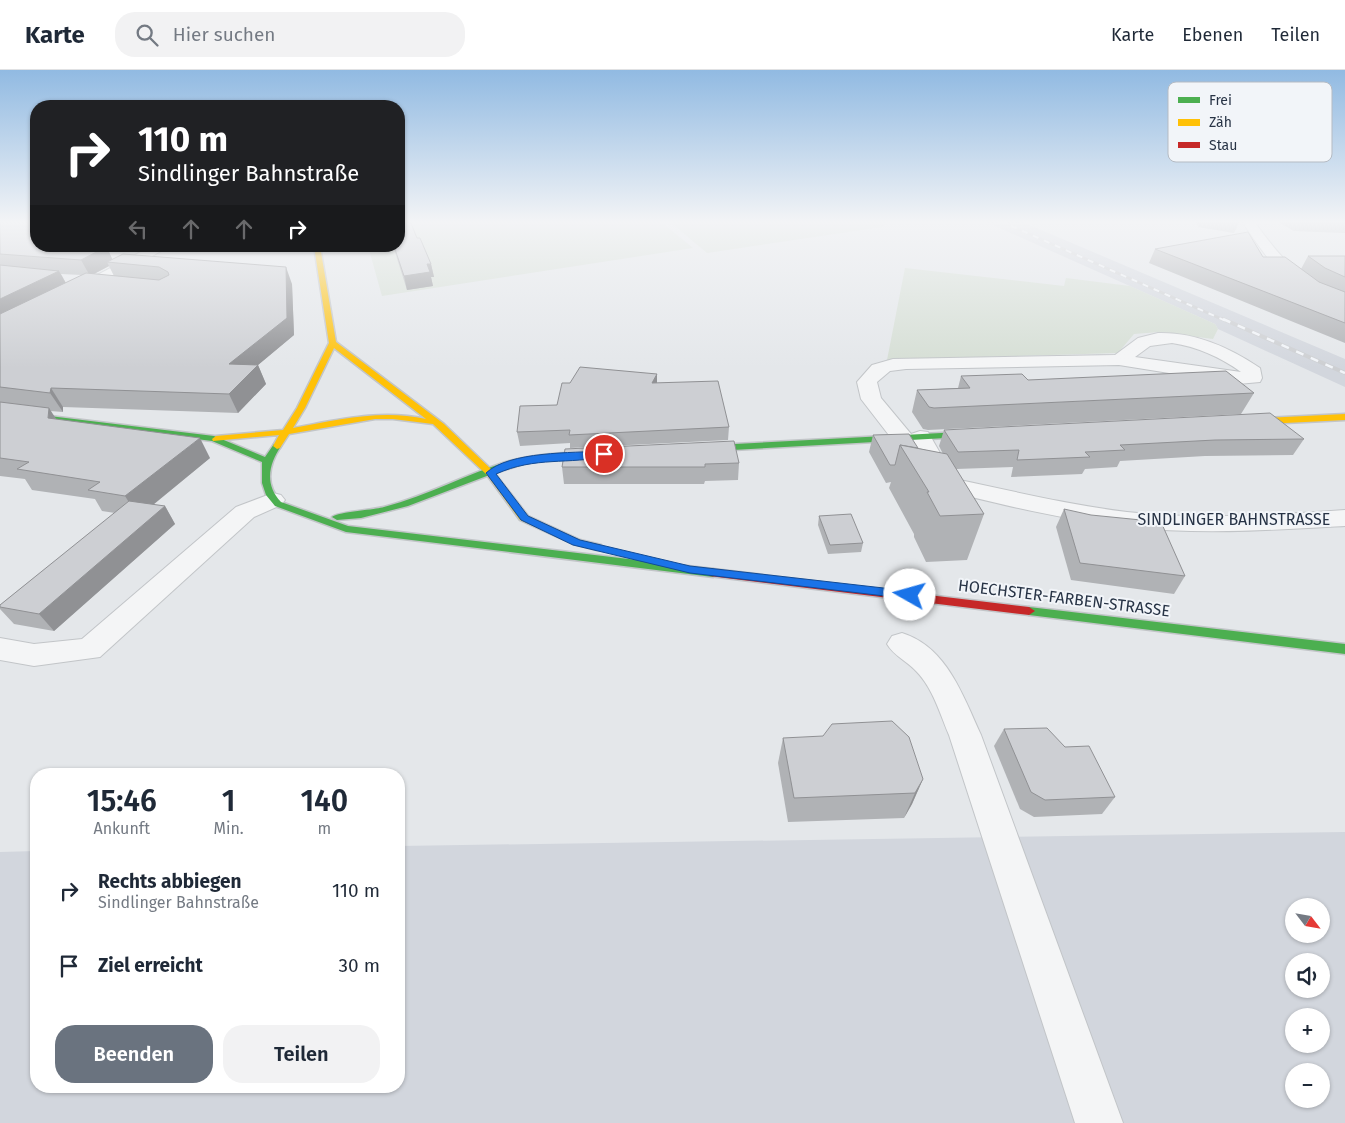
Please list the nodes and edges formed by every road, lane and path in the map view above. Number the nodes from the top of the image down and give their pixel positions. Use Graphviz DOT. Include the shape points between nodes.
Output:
graph roads {
  1 [pos="119,270"];
  2 [pos="321,270"];
  3 [pos="1284,270"];
  4 [pos="67,280"];
  5 [pos="96,283"];
  6 [pos="122,286"];
  7 [pos="61,300"];
  8 [pos="1345,304"];
  9 [pos="334,343"];
  10 [pos="1119,360"];
  11 [pos="0,412"];
  12 [pos="1345,417"];
  13 [pos="346,420"];
  14 [pos="1227,423"];
  15 [pos="441,426"];
  16 [pos="285,432"];
  17 [pos="993,434"];
  18 [pos="454,438"];
  19 [pos="912,438"];
  20 [pos="214,439"];
  21 [pos="685,450"];
  22 [pos="617,454"];
  23 [pos="458,456"];
  24 [pos="267,465"];
  25 [pos="490,473"];
  26 [pos="445,477"];
  27 [pos="946,484"];
  28 [pos="273,500"];
  29 [pos="410,504"];
  30 [pos="960,507"];
  31 [pos="304,515"];
  32 [pos="1345,518"];
  33 [pos="690,569"];
  34 [pos="902,644"];
  35 [pos="1345,649"];
  36 [pos="0,650"];
  37 [pos="1099,1123"];
  1 -- 5 [label="street"];
  2 -- 9 [label="main road"];
  3 -- 8 [label="street" via="1304,286"];
  4 -- 5 [label="street"];
  5 -- 6 [label="street"];
  5 -- 7 [label="street"];
  9 -- 15 [label="main road, HOECHSTER-FARBEN-STRASSE"];
  9 -- 16 [label="main road" via="302,408"];
  10 -- 10 [label="street" via="1238,378 1253,378 1253,372 1243,365 1205,346 1184,340 1144,342"];
  10 -- 19 [label="street" via="884,366 874,371 867,382 871,399"];
  11 -- 20 [label="main road"];
  12 -- 14 [label="main road"];
  13 -- 15 [label="main road" via="402,415"];
  13 -- 16 [label="main road"];
  13 -- 24 [label="main road" via="303,436"];
  15 -- 18 [label="main road, HOECHSTER-FARBEN-STRASSE"];
  16 -- 20 [label="main road"];
  16 -- 24 [label="main road"];
  17 -- 19 [label="main road"];
  18 -- 23 [label="main road"];
  18 -- 25 [label="main road, HOECHSTER-FARBEN-STRASSE"];
  19 -- 21 [label="main road"];
  19 -- 27 [label="street"];
  20 -- 24 [label="main road"];
  22 -- 25 [label="main road" via="535,459 510,464"];
  24 -- 28 [label="main road" via="267,487"];
  25 -- 29 [label="main road"];
  25 -- 33 [label="main road, HOECHSTER-FARBEN-STRASSE" via="524,518 537,525 577,542"];
  26 -- 29 [label="main road"];
  27 -- 30 [label="street"];
  27 -- 32 [label="street, SINDLINGER BAHNSTRASSE" via="1094,514 1154,522 1281,522"];
  28 -- 31 [label="main road, HOECHSTER-FARBEN-STRASSE"];
  28 -- 36 [label="street" via="245,512 90,649 34,655"];
  29 -- 31 [label="main road" via="348,517"];
  31 -- 33 [label="main road, HOECHSTER-FARBEN-STRASSE" via="346,529"];
  33 -- 35 [label="main road, HOECHSTER-FARBEN-STRASSE"];
  34 -- 37 [label="street" via="927,663 942,683 965,735"];
}
